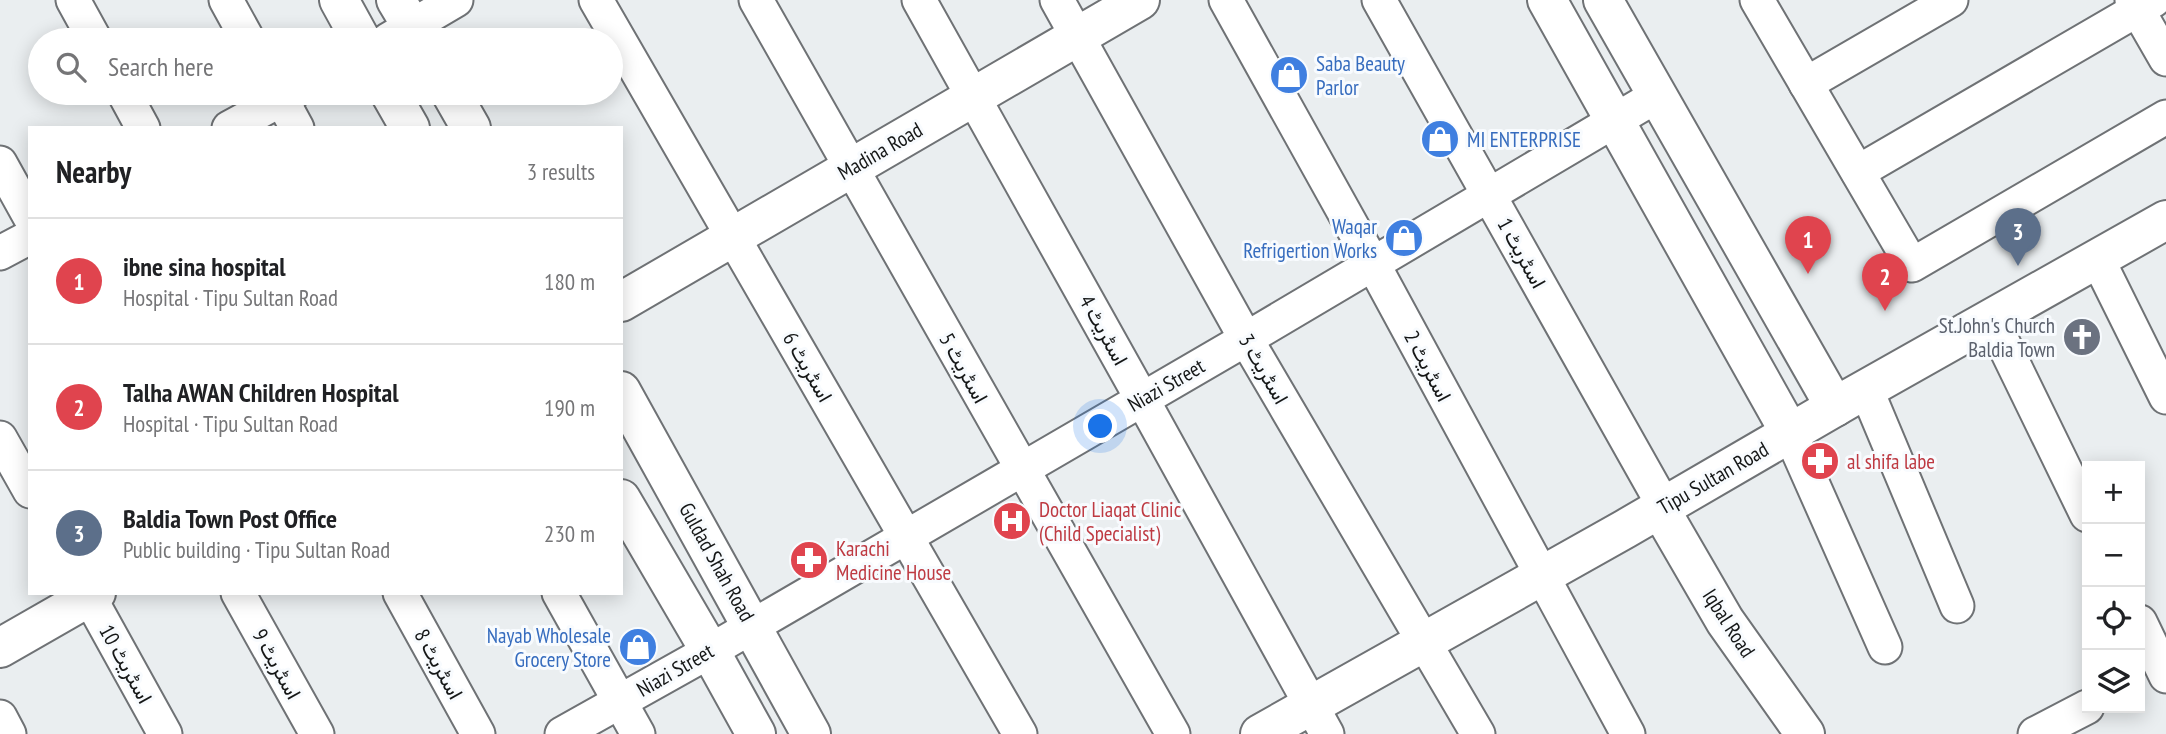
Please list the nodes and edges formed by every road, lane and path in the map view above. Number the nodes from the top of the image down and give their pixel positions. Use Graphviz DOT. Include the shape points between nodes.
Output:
graph roads {
  1 [pos="73,0"];
  2 [pos="226,0"];
  3 [pos="339,0"];
  4 [pos="456,0"];
  5 [pos="596,0"];
  6 [pos="756,0"];
  7 [pos="919,0"];
  8 [pos="1057,0"];
  9 [pos="1140,0"];
  10 [pos="1226,0"];
  11 [pos="1379,0"];
  12 [pos="1547,0"];
  13 [pos="1603,0"];
  14 [pos="1951,0"];
  15 [pos="1765,3"];
  16 [pos="2141,3"];
  17 [pos="404,27"];
  18 [pos="88,28"];
  19 [pos="241,28"];
  20 [pos="354,28"];
  21 [pos="612,28"];
  22 [pos="1077,36"];
  23 [pos="623,47"];
  24 [pos="2166,59"];
  25 [pos="1806,84"];
  26 [pos="1658,95"];
  27 [pos="973,97"];
  28 [pos="131,105"];
  29 [pos="282,105"];
  30 [pos="397,105"];
  31 [pos="458,105"];
  32 [pos="2166,117"];
  33 [pos="1616,121"];
  34 [pos="142,126"];
  35 [pos="234,126"];
  36 [pos="409,126"];
  37 [pos="470,126"];
  38 [pos="0,163"];
  39 [pos="851,168"];
  40 [pos="1858,172"];
  41 [pos="1489,196"];
  42 [pos="28,213"];
  43 [pos="2166,220"];
  44 [pos="733,237"];
  45 [pos="28,238"];
  46 [pos="0,253"];
  47 [pos="2097,258"];
  48 [pos="1373,264"];
  49 [pos="623,301"];
  50 [pos="1991,318"];
  51 [pos="1246,339"];
  52 [pos="623,395"];
  53 [pos="2166,397"];
  54 [pos="1851,398"];
  55 [pos="1142,399"];
  56 [pos="1790,433"];
  57 [pos="0,438"];
  58 [pos="1021,469"];
  59 [pos="28,487"];
  60 [pos="623,502"];
  61 [pos="2082,505"];
  62 [pos="1662,508"];
  63 [pos="905,536"];
  64 [pos="1542,576"];
  65 [pos="91,595"];
  66 [pos="239,595"];
  67 [pos="401,595"];
  68 [pos="560,595"];
  69 [pos="1957,606"];
  70 [pos="752,625"];
  71 [pos="2145,636"];
  72 [pos="1425,641"];
  73 [pos="1885,647"];
  74 [pos="0,648"];
  75 [pos="710,651"];
  76 [pos="2158,672"];
  77 [pos="620,701"];
  78 [pos="2082,710"];
  79 [pos="0,717"];
  80 [pos="1319,720"];
  81 [pos="9,734"];
  82 [pos="165,734"];
  83 [pos="317,734"];
  84 [pos="478,734"];
  85 [pos="562,734"];
  86 [pos="638,734"];
  87 [pos="756,734"];
  88 [pos="811,734"];
  89 [pos="1020,734"];
  90 [pos="1173,734"];
  91 [pos="1260,734"];
  92 [pos="1478,734"];
  93 [pos="1628,734"];
  94 [pos="1805,734"];
  95 [pos="2035,734"];
  1 -- 18 [label="street"];
  2 -- 19 [label="street"];
  3 -- 20 [label="street"];
  4 -- 17 [label="street"];
  5 -- 21 [label="street, اسٹریٹ 6"];
  6 -- 39 [label="street, اسٹریٹ 5"];
  7 -- 27 [label="street, اسٹریٹ 4"];
  8 -- 22 [label="street, اسٹریٹ 3"];
  9 -- 22 [label="street, Madina Road"];
  10 -- 48 [label="street, اسٹریٹ 2"];
  11 -- 41 [label="street, اسٹریٹ 1"];
  12 -- 33 [label="street"];
  13 -- 26 [label="street"];
  14 -- 25 [label="street"];
  15 -- 25 [label="street"];
  16 -- 24 [label="street"];
  16 -- 40 [label="street"];
  22 -- 27 [label="street, Madina Road"];
  22 -- 51 [label="street, اسٹریٹ 3"];
  23 -- 44 [label="street, اسٹریٹ 6"];
  25 -- 40 [label="street"];
  26 -- 33 [label="street, Niazi Street"];
  26 -- 54 [label="street"];
  27 -- 39 [label="street, Madina Road"];
  27 -- 55 [label="street, اسٹریٹ 4"];
  28 -- 34 [label="street"];
  29 -- 35 [label="street"];
  30 -- 36 [label="street"];
  31 -- 37 [label="street"];
  32 -- 40 [label="street" via="1912,265"];
  33 -- 41 [label="street, Niazi Street"];
  33 -- 56 [label="street"];
  38 -- 42 [label="street"];
  39 -- 44 [label="street, Madina Road"];
  39 -- 58 [label="street, اسٹریٹ 5"];
  41 -- 48 [label="street, Niazi Street"];
  41 -- 62 [label="street, اسٹریٹ 1"];
  43 -- 47 [label="street, Tipu Sultan Road"];
  44 -- 49 [label="street, Madina Road"];
  44 -- 63 [label="street, اسٹریٹ 6"];
  45 -- 46 [label="street"];
  47 -- 50 [label="street, Tipu Sultan Road"];
  47 -- 53 [label="street"];
  48 -- 51 [label="street, Niazi Street"];
  48 -- 64 [label="street, اسٹریٹ 2"];
  50 -- 54 [label="street, Tipu Sultan Road"];
  50 -- 61 [label="street"];
  51 -- 55 [label="street, Niazi Street"];
  51 -- 72 [label="street, اسٹریٹ 3"];
  52 -- 70 [label="street, Guldad Shah Road"];
  54 -- 56 [label="street, Tipu Sultan Road"];
  54 -- 69 [label="street"];
  55 -- 58 [label="street, Niazi Street"];
  55 -- 80 [label="street, اسٹریٹ 4"];
  56 -- 62 [label="street, Tipu Sultan Road"];
  56 -- 73 [label="street"];
  57 -- 59 [label="street"];
  58 -- 63 [label="street, Niazi Street"];
  58 -- 90 [label="street, اسٹریٹ 5"];
  60 -- 75 [label="street"];
  62 -- 64 [label="street, Tipu Sultan Road"];
  62 -- 94 [label="street, Iqbal Road" via="1725,621"];
  63 -- 70 [label="street, Niazi Street"];
  63 -- 89 [label="street, اسٹریٹ 6"];
  64 -- 72 [label="street, Tipu Sultan Road"];
  64 -- 93 [label="street, اسٹریٹ 2"];
  65 -- 74 [label="street"];
  65 -- 82 [label="street, اسٹریٹ 10"];
  66 -- 83 [label="street, اسٹریٹ 9"];
  67 -- 84 [label="street, اسٹریٹ 8"];
  68 -- 77 [label="street"];
  70 -- 75 [label="street, Niazi Street"];
  70 -- 88 [label="street, Guldad Shah Road"];
  71 -- 76 [label="street"];
  72 -- 80 [label="street, Tipu Sultan Road"];
  72 -- 92 [label="street, اسٹریٹ 3"];
  75 -- 77 [label="street, Niazi Street"];
  75 -- 87 [label="street"];
  77 -- 85 [label="street, Niazi Street"];
  77 -- 86 [label="street"];
  78 -- 95 [label="street"];
  79 -- 81 [label="street"];
  80 -- 91 [label="street, Tipu Sultan Road"];
}
